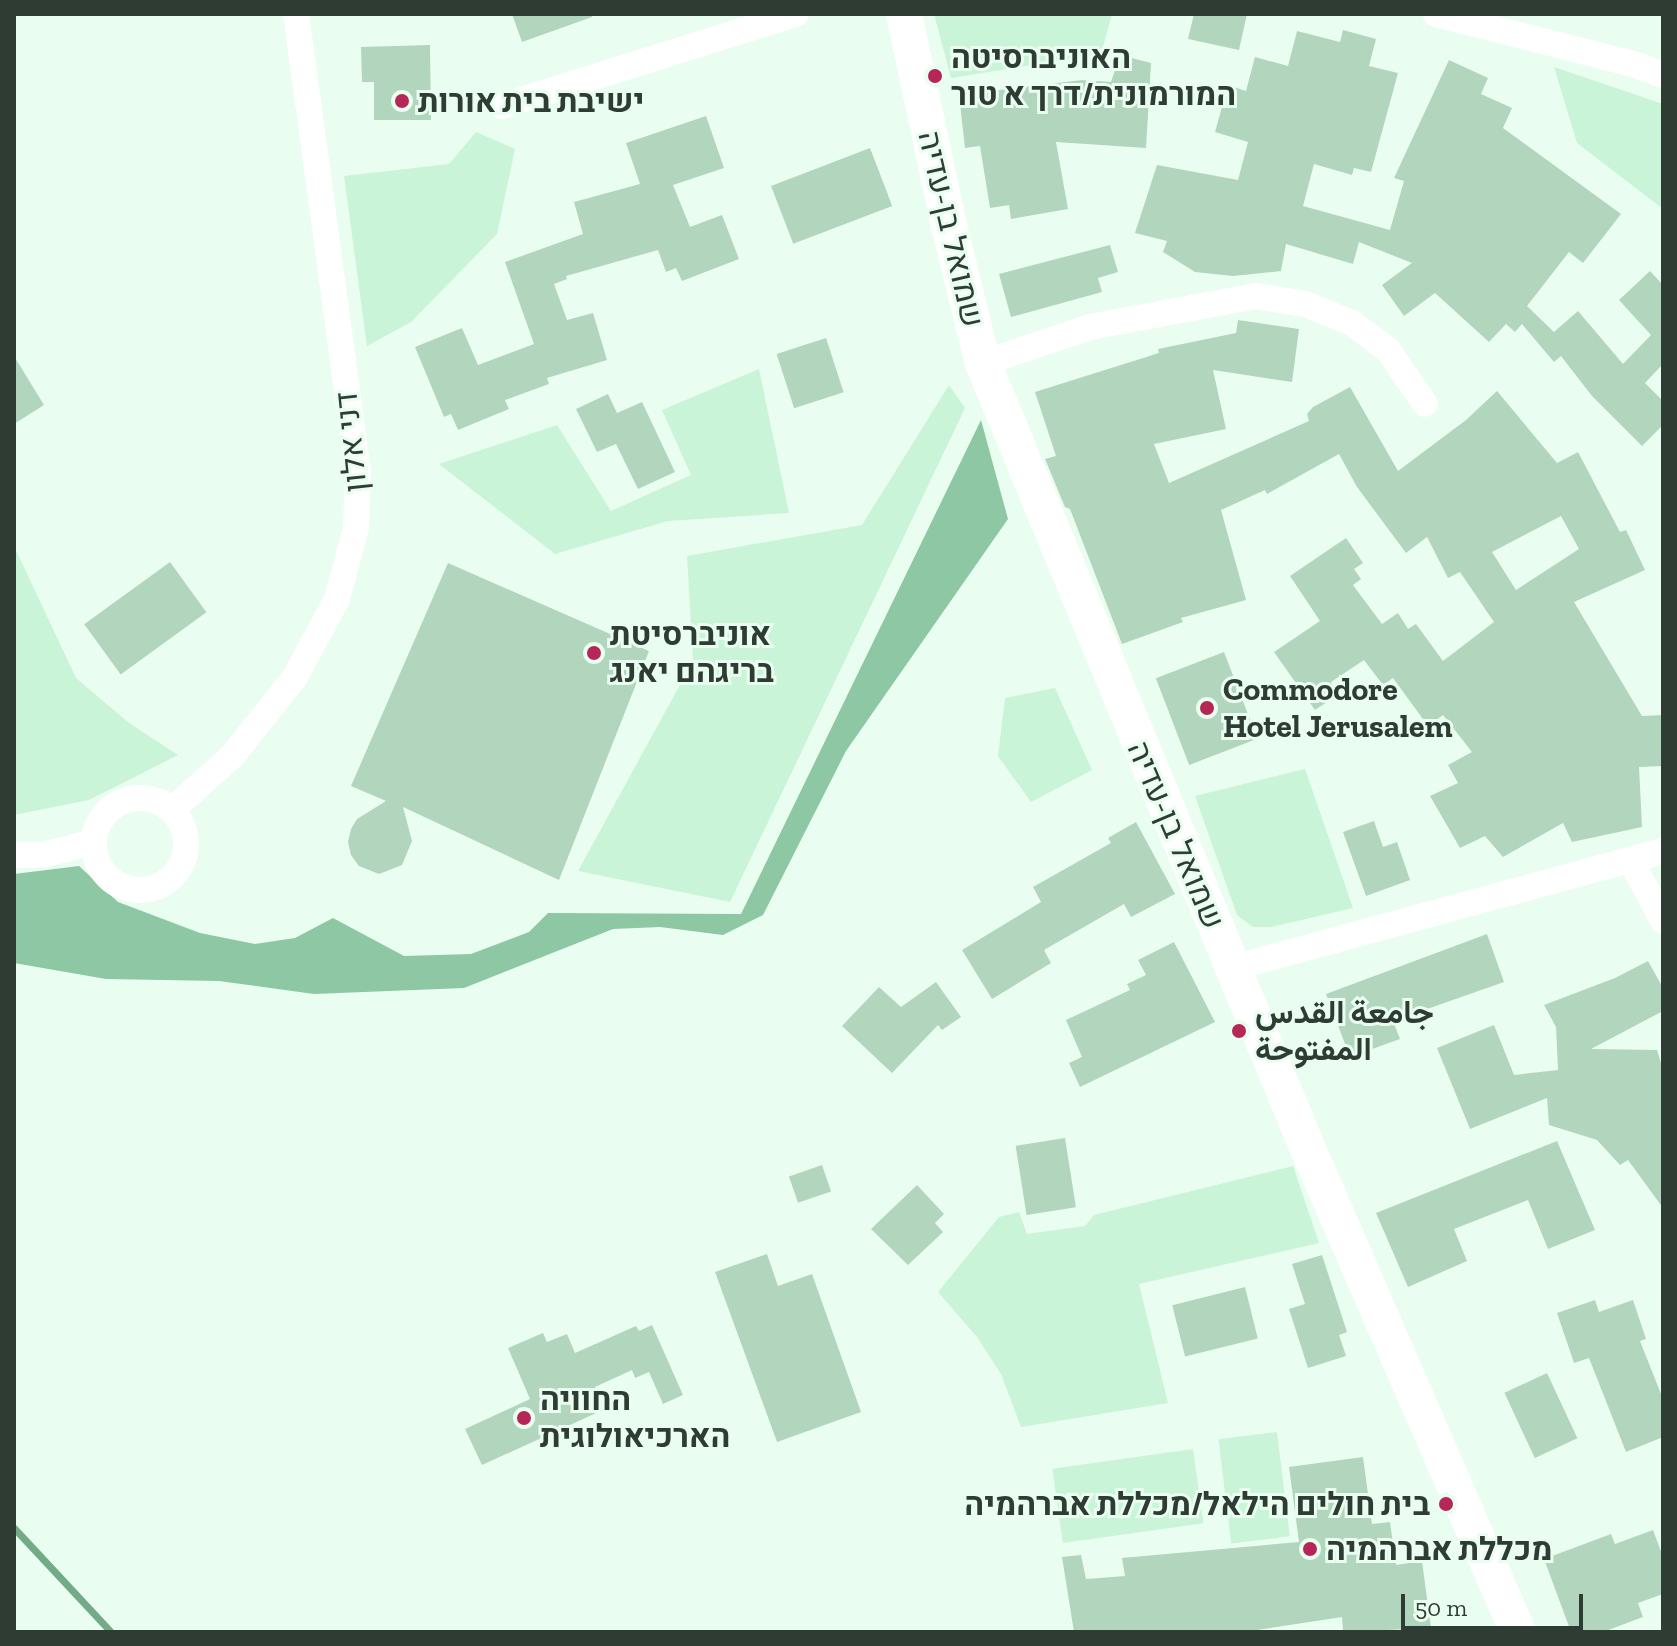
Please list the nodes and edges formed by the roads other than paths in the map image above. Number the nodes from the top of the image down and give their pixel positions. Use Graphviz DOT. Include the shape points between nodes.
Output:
graph roads {
  1 [pos="296,14"];
  2 [pos="796,14"];
  3 [pos="904,14"];
  4 [pos="1436,14"];
  5 [pos="1663,75"];
  6 [pos="502,106"];
  7 [pos="983,363"];
  8 [pos="1425,404"];
  9 [pos="172,810"];
  10 [pos="94,842"];
  11 [pos="1663,851"];
  12 [pos="14,855"];
  13 [pos="1631,861"];
  14 [pos="1663,921"];
  15 [pos="1232,968"];
  16 [pos="1518,1632"];
  1 -- 9 [label="street, דני אלון" via="358,472 356,528 337,599 295,677 233,755"];
  2 -- 6 [label="street"];
  3 -- 7 [label="street, שמואל בן-עדיה"];
  4 -- 5 [label="street"];
  7 -- 8 [label="street" via="1090,327 1256,296 1305,304 1352,323 1388,350"];
  7 -- 15 [label="street, שמואל בן-עדיה"];
  9 -- 10 [label="street" via="152,799 120,802 100,820"];
  9 -- 10 [label="street" via="184,827 187,844 177,874 162,886 133,891 118,885 97,861"];
  10 -- 12 [label="street" via="42,855"];
  11 -- 13 [label="street"];
  13 -- 14 [label="street"];
  13 -- 15 [label="street"];
  15 -- 16 [label="street, שמואל בן-עדיה"];
}
